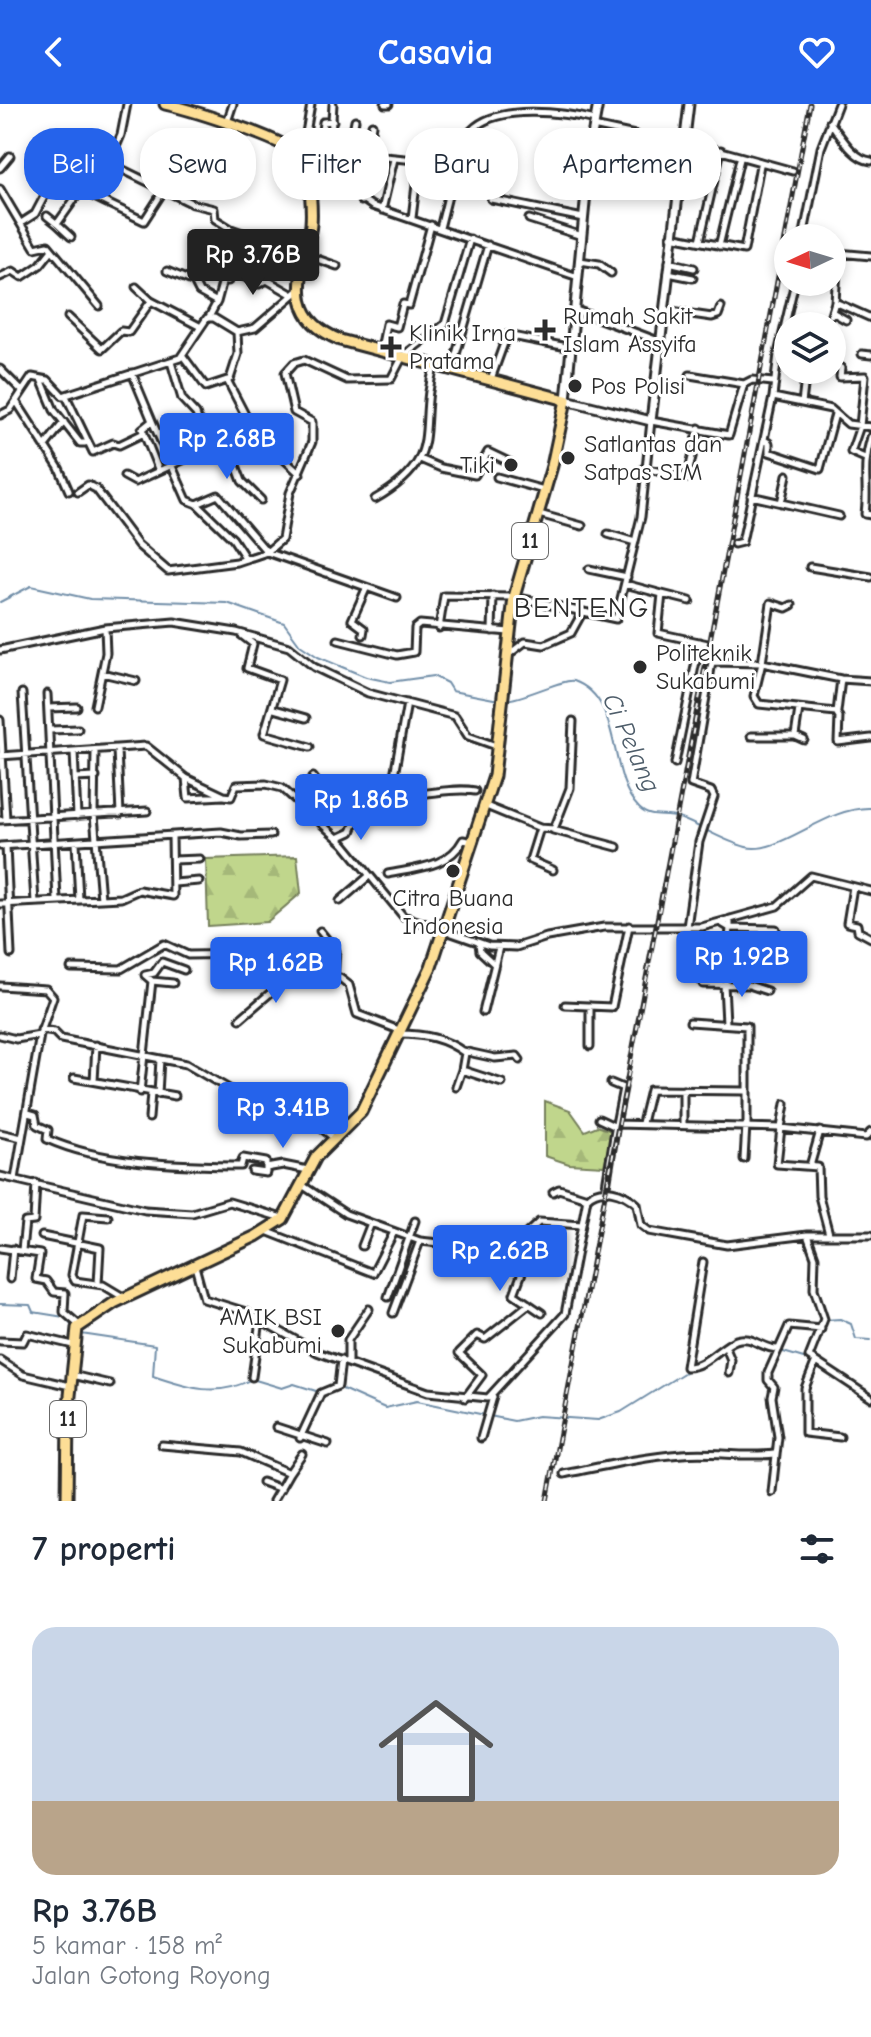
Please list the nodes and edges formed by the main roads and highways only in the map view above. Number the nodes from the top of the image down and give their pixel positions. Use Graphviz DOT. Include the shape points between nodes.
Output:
graph roads {
  1 [pos="598,104"];
  2 [pos="689,104"];
  3 [pos="171,105"];
  4 [pos="566,400"];
  5 [pos="67,1501"];
  1 -- 4 [label="main road"];
  2 -- 4 [label="main road" via="651,421"];
  3 -- 4 [label="highway" via="293,151 307,164 311,225 296,293 314,326 340,340"];
  4 -- 5 [label="highway, 11" via="514,597 500,747 486,806 445,931 400,1032 361,1112 319,1152 283,1219 114,1303 76,1334"];
}
